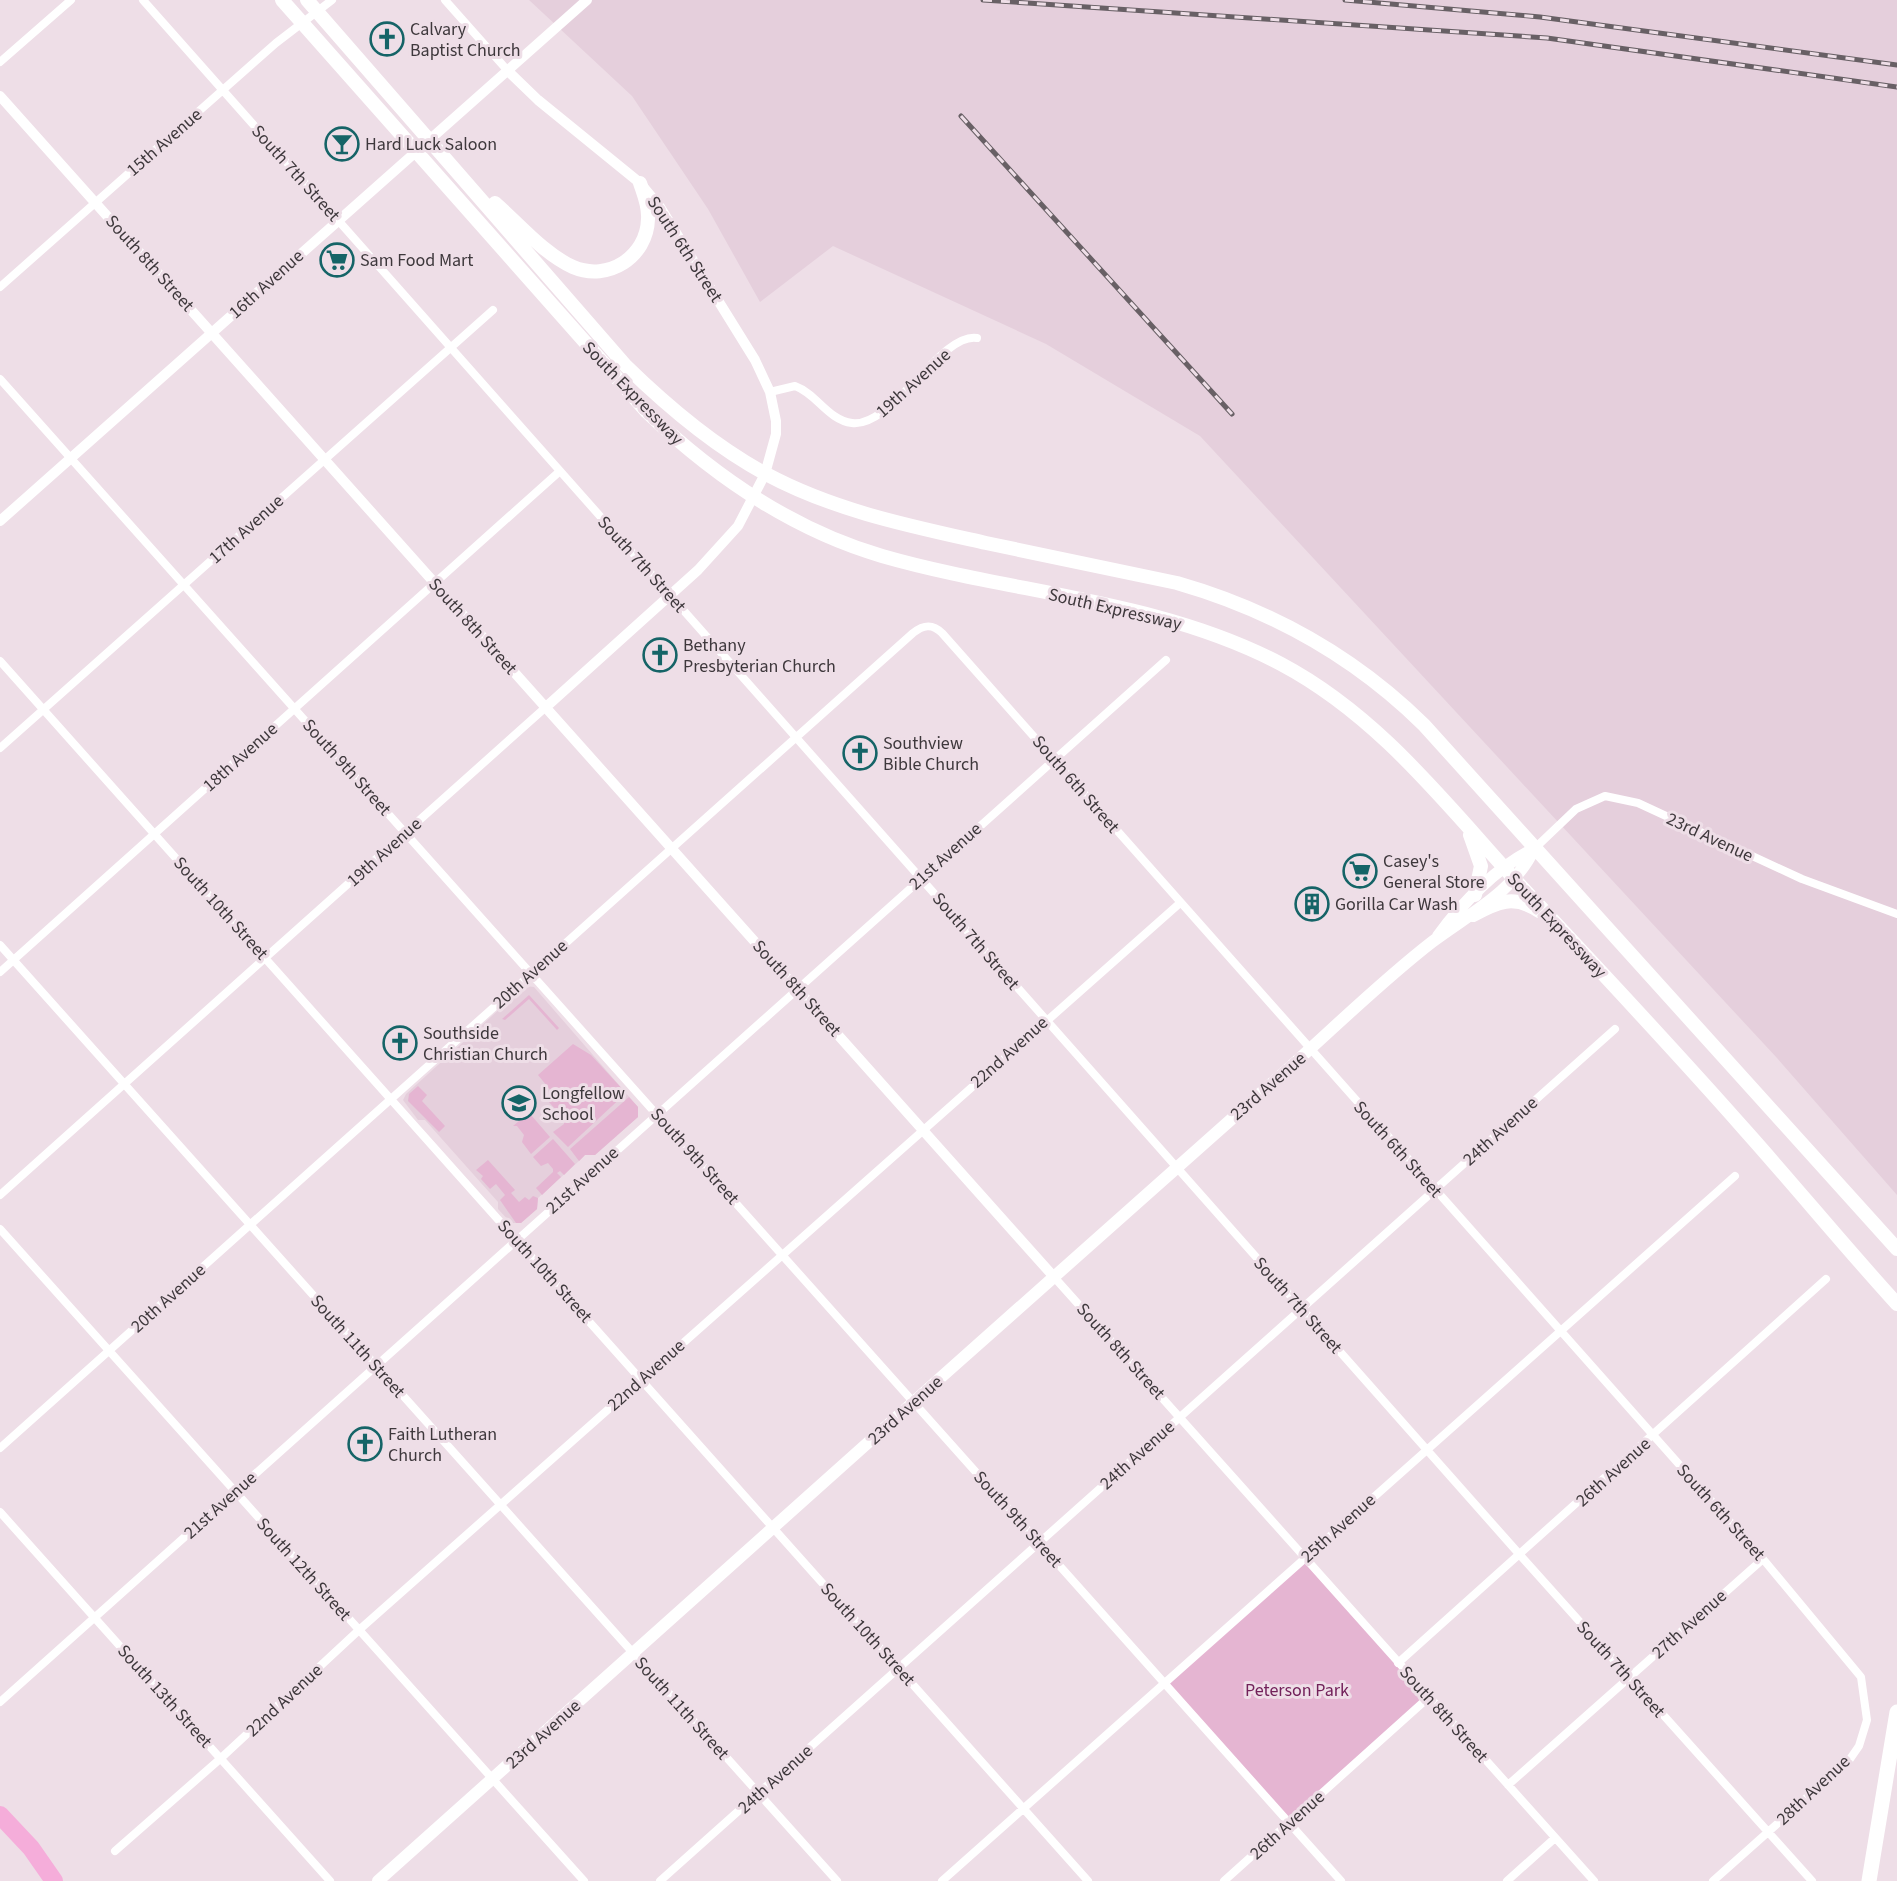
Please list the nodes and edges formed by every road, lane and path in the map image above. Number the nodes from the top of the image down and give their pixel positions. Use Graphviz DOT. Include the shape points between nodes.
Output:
graph roads {
  1 [pos="71,0"];
  2 [pos="143,0"];
  3 [pos="282,0"];
  4 [pos="307,0"];
  5 [pos="332,0"];
  6 [pos="445,0"];
  7 [pos="587,0"];
  8 [pos="0,62"];
  9 [pos="508,71"];
  10 [pos="223,91"];
  11 [pos="0,96"];
  12 [pos="458,170"];
  13 [pos="640,183"];
  14 [pos="95,202"];
  15 [pos="338,220"];
  16 [pos="0,287"];
  17 [pos="493,310"];
  18 [pos="212,332"];
  19 [pos="977,338"];
  20 [pos="450,346"];
  21 [pos="0,379"];
  22 [pos="770,392"];
  23 [pos="71,458"];
  24 [pos="324,458"];
  25 [pos="560,471"];
  26 [pos="765,474"];
  27 [pos="755,497"];
  28 [pos="0,520"];
  29 [pos="435,582"];
  30 [pos="184,584"];
  31 [pos="670,596"];
  32 [pos="930,626"];
  33 [pos="1166,660"];
  34 [pos="0,661"];
  35 [pos="546,707"];
  36 [pos="295,708"];
  37 [pos="43,710"];
  38 [pos="795,737"];
  39 [pos="0,748"];
  40 [pos="1054,760"];
  41 [pos="1458,815"];
  42 [pos="406,832"];
  43 [pos="154,834"];
  44 [pos="672,847"];
  45 [pos="1534,849"];
  46 [pos="1504,867"];
  47 [pos="920,878"];
  48 [pos="1514,879"];
  49 [pos="1475,896"];
  50 [pos="1180,903"];
  51 [pos="1897,914"];
  52 [pos="1473,915"];
  53 [pos="1552,919"];
  54 [pos="1434,941"];
  55 [pos="0,945"];
  56 [pos="265,958"];
  57 [pos="14,960"];
  58 [pos="0,972"];
  59 [pos="532,972"];
  60 [pos="797,988"];
  61 [pos="1046,1020"];
  62 [pos="1615,1029"];
  63 [pos="1310,1049"];
  64 [pos="124,1084"];
  65 [pos="391,1099"];
  66 [pos="657,1114"];
  67 [pos="923,1129"];
  68 [pos="1176,1167"];
  69 [pos="1735,1176"];
  70 [pos="1435,1190"];
  71 [pos="0,1195"];
  72 [pos="250,1225"];
  73 [pos="0,1229"];
  74 [pos="516,1239"];
  75 [pos="1897,1250"];
  76 [pos="782,1254"];
  77 [pos="1054,1277"];
  78 [pos="1826,1279"];
  79 [pos="1897,1304"];
  80 [pos="1301,1308"];
  81 [pos="1559,1331"];
  82 [pos="109,1351"];
  83 [pos="375,1365"];
  84 [pos="641,1379"];
  85 [pos="914,1402"];
  86 [pos="1179,1416"];
  87 [pos="1654,1436"];
  88 [pos="0,1448"];
  89 [pos="1426,1449"];
  90 [pos="235,1491"];
  91 [pos="500,1507"];
  92 [pos="0,1512"];
  93 [pos="774,1528"];
  94 [pos="1039,1542"];
  95 [pos="1520,1555"];
  96 [pos="1305,1557"];
  97 [pos="1763,1559"];
  98 [pos="94,1618"];
  99 [pos="359,1630"];
  100 [pos="633,1653"];
  101 [pos="1398,1663"];
  102 [pos="898,1668"];
  103 [pos="1861,1677"];
  104 [pos="1629,1678"];
  105 [pos="1164,1683"];
  106 [pos="1430,1697"];
  107 [pos="0,1702"];
  108 [pos="1897,1712"];
  109 [pos="220,1758"];
  110 [pos="493,1779"];
  111 [pos="1508,1785"];
  112 [pos="758,1793"];
  113 [pos="1024,1808"];
  114 [pos="1289,1823"];
  115 [pos="1768,1832"];
  116 [pos="1555,1838"];
  117 [pos="115,1851"];
  118 [pos="330,1881"];
  119 [pos="378,1881"];
  120 [pos="584,1881"];
  121 [pos="660,1881"];
  122 [pos="837,1881"];
  123 [pos="942,1881"];
  124 [pos="1088,1881"];
  125 [pos="1224,1881"];
  126 [pos="1341,1881"];
  127 [pos="1507,1881"];
  128 [pos="1594,1881"];
  129 [pos="1713,1881"];
  130 [pos="1812,1881"];
  131 [pos="1869,1881"];
  1 -- 8 [label="street"];
  2 -- 10 [label="street, South 7th Street"];
  3 -- 27 [label="main road, South Expressway" via="647,412 703,462"];
  4 -- 12 [label="main road, South Expressway"];
  5 -- 10 [label="street, 15th Avenue"];
  6 -- 9 [label="street, South 6th Street"];
  7 -- 9 [label="street, 16th Avenue"];
  9 -- 13 [label="street, South 6th Street"];
  9 -- 15 [label="street, 16th Avenue"];
  10 -- 14 [label="street, 15th Avenue"];
  10 -- 15 [label="street, South 7th Street"];
  11 -- 14 [label="street, South 8th Street"];
  12 -- 13 [label="main road" via="558,258 586,271 608,270 622,264 641,244 648,219"];
  12 -- 26 [label="main road, South Expressway" via="649,388 702,432"];
  13 -- 22 [label="street, South 6th Street" via="677,232 755,360"];
  14 -- 16 [label="street, 15th Avenue"];
  14 -- 18 [label="street, South 8th Street"];
  15 -- 18 [label="street, 16th Avenue"];
  15 -- 20 [label="street, South 7th Street"];
  17 -- 20 [label="street, 17th Avenue"];
  18 -- 23 [label="street, 16th Avenue"];
  18 -- 24 [label="street, South 8th Street"];
  19 -- 22 [label="street, 19th Avenue" via="960,342 864,423 835,417 801,388 788,386"];
  20 -- 24 [label="street, 17th Avenue"];
  20 -- 25 [label="street, South 7th Street"];
  21 -- 23 [label="street, South 9th Street"];
  22 -- 26 [label="street, South 6th Street" via="776,434"];
  23 -- 28 [label="street, 16th Avenue"];
  23 -- 30 [label="street, South 9th Street"];
  24 -- 29 [label="street, South 8th Street"];
  24 -- 30 [label="street, 17th Avenue"];
  25 -- 29 [label="street, 18th Avenue"];
  25 -- 31 [label="street, South 7th Street"];
  26 -- 27 [label="street, South 6th Street"];
  26 -- 45 [label="main road, South Expressway" via="858,514 1177,583 1278,620 1347,660 1398,700"];
  27 -- 31 [label="street, 19th Avenue" via="738,526 715,553"];
  27 -- 41 [label="main road, South Expressway" via="808,527 880,555 1150,615 1250,649 1349,708 1392,743"];
  29 -- 35 [label="street, South 8th Street"];
  29 -- 36 [label="street, 18th Avenue"];
  30 -- 36 [label="street, South 9th Street"];
  30 -- 37 [label="street, 17th Avenue"];
  31 -- 35 [label="street, 19th Avenue"];
  31 -- 38 [label="street, South 7th Street"];
  32 -- 38 [label="street, 20th Avenue" via="913,633"];
  32 -- 40 [label="street, South 6th Street" via="942,633"];
  33 -- 40 [label="street, 21st Avenue"];
  34 -- 37 [label="street, South 10th Street"];
  35 -- 42 [label="street, 19th Avenue"];
  35 -- 44 [label="street, South 8th Street"];
  36 -- 42 [label="street, South 9th Street"];
  36 -- 43 [label="street, 18th Avenue"];
  37 -- 39 [label="street, 17th Avenue"];
  37 -- 43 [label="street, South 10th Street"];
  38 -- 44 [label="street, 20th Avenue"];
  38 -- 47 [label="street, South 7th Street"];
  40 -- 47 [label="street, 21st Avenue"];
  40 -- 50 [label="street, South 6th Street"];
  41 -- 46 [label="main road, South Expressway"];
  41 -- 49 [label="main road" via="1480,857"];
  42 -- 56 [label="street, 19th Avenue"];
  42 -- 59 [label="street, South 9th Street"];
  43 -- 56 [label="street, South 10th Street"];
  43 -- 57 [label="street, 18th Avenue"];
  44 -- 59 [label="street, 20th Avenue"];
  44 -- 60 [label="street, South 8th Street"];
  45 -- 46 [label="main road, 23rd Avenue"];
  45 -- 48 [label="main road, 23rd Avenue"];
  45 -- 51 [label="street, 23rd Avenue" via="1576,809 1605,796 1638,803 1802,879"];
  45 -- 75 [label="main road, South Expressway"];
  46 -- 48 [label="main road, South Expressway"];
  46 -- 49 [label="main road, 23rd Avenue"];
  47 -- 60 [label="street, 21st Avenue"];
  47 -- 61 [label="street, South 7th Street"];
  48 -- 52 [label="main road, 23rd Avenue"];
  48 -- 53 [label="main road, South Expressway"];
  49 -- 54 [label="main road, 23rd Avenue" via="1452,916"];
  50 -- 61 [label="street, 22nd Avenue"];
  50 -- 63 [label="street, South 6th Street"];
  52 -- 53 [label="main road" via="1511,899 1533,906"];
  52 -- 54 [label="main road, 23rd Avenue"];
  53 -- 79 [label="main road, South Expressway" via="1748,1133"];
  54 -- 63 [label="main road, 23rd Avenue"];
  55 -- 57 [label="street, South 11th Street"];
  56 -- 64 [label="street, 19th Avenue"];
  56 -- 65 [label="street, South 10th Street"];
  57 -- 58 [label="street, 18th Avenue"];
  57 -- 64 [label="street, South 11th Street"];
  59 -- 65 [label="street, 20th Avenue"];
  59 -- 66 [label="street, South 9th Street"];
  60 -- 66 [label="street, 21st Avenue"];
  60 -- 67 [label="street, South 8th Street"];
  61 -- 67 [label="street, 22nd Avenue"];
  61 -- 68 [label="street, South 7th Street"];
  62 -- 70 [label="street, 24th Avenue"];
  63 -- 68 [label="main road, 23rd Avenue"];
  63 -- 70 [label="street, South 6th Street"];
  64 -- 71 [label="street, 19th Avenue"];
  64 -- 72 [label="street, South 11th Street"];
  65 -- 72 [label="street, 20th Avenue"];
  65 -- 74 [label="street, South 10th Street"];
  66 -- 74 [label="street, 21st Avenue"];
  66 -- 76 [label="street, South 9th Street"];
  67 -- 76 [label="street, 22nd Avenue"];
  67 -- 77 [label="street, South 8th Street"];
  68 -- 77 [label="main road, 23rd Avenue"];
  68 -- 80 [label="street, South 7th Street"];
  69 -- 81 [label="street, 25th Avenue"];
  70 -- 80 [label="street, 24th Avenue"];
  70 -- 81 [label="street, South 6th Street"];
  72 -- 82 [label="street, 20th Avenue"];
  72 -- 83 [label="street, South 11th Street"];
  73 -- 82 [label="street, South 12th Street"];
  74 -- 83 [label="street, 21st Avenue"];
  74 -- 84 [label="street, South 10th Street"];
  76 -- 84 [label="street, 22nd Avenue"];
  76 -- 85 [label="street, South 9th Street"];
  77 -- 85 [label="main road, 23rd Avenue"];
  77 -- 86 [label="street, South 8th Street"];
  78 -- 87 [label="street, 26th Avenue"];
  80 -- 86 [label="street, 24th Avenue"];
  80 -- 89 [label="street, South 7th Street"];
  81 -- 87 [label="street, South 6th Street"];
  81 -- 89 [label="street, 25th Avenue"];
  82 -- 88 [label="street, 20th Avenue"];
  82 -- 90 [label="street, South 12th Street"];
  83 -- 90 [label="street, 21st Avenue"];
  83 -- 91 [label="street, South 11th Street"];
  84 -- 91 [label="street, 22nd Avenue"];
  84 -- 93 [label="street, South 10th Street"];
  85 -- 93 [label="main road, 23rd Avenue"];
  85 -- 94 [label="street, South 9th Street"];
  86 -- 94 [label="street, 24th Avenue"];
  86 -- 96 [label="street, South 8th Street"];
  87 -- 95 [label="street, 26th Avenue"];
  87 -- 97 [label="street, South 6th Street"];
  89 -- 95 [label="street, South 7th Street"];
  89 -- 96 [label="street, 25th Avenue"];
  90 -- 98 [label="street, 21st Avenue"];
  90 -- 99 [label="street, South 12th Street"];
  91 -- 99 [label="street, 22nd Avenue"];
  91 -- 100 [label="street, South 11th Street"];
  92 -- 98 [label="street, South 13th Street"];
  93 -- 100 [label="main road, 23rd Avenue"];
  93 -- 102 [label="street, South 10th Street"];
  94 -- 102 [label="street, 24th Avenue"];
  94 -- 105 [label="street, South 9th Street"];
  95 -- 101 [label="street, 26th Avenue"];
  95 -- 104 [label="street, South 7th Street"];
  96 -- 101 [label="street, South 8th Street"];
  96 -- 105 [label="street, 25th Avenue"];
  97 -- 103 [label="street, South 6th Street"];
  97 -- 104 [label="street, 27th Avenue"];
  98 -- 107 [label="street, 21st Avenue"];
  98 -- 109 [label="street, South 13th Street"];
  99 -- 109 [label="street, 22nd Avenue"];
  99 -- 110 [label="street, South 12th Street"];
  100 -- 110 [label="main road, 23rd Avenue"];
  100 -- 112 [label="street, South 11th Street"];
  101 -- 106 [label="street, South 8th Street"];
  102 -- 112 [label="street, 24th Avenue"];
  102 -- 113 [label="street, South 10th Street"];
  103 -- 115 [label="street, 28th Avenue" via="1867,1708 1859,1746 1850,1760"];
  104 -- 111 [label="street, 27th Avenue"];
  104 -- 115 [label="street, South 7th Street"];
  105 -- 113 [label="street, 25th Avenue"];
  105 -- 114 [label="street, South 9th Street"];
  106 -- 111 [label="street, South 8th Street"];
  106 -- 114 [label="street, 26th Avenue"];
  108 -- 131 [label="highway"];
  109 -- 117 [label="street, 22nd Avenue"];
  109 -- 118 [label="street, South 13th Street"];
  110 -- 119 [label="main road, 23rd Avenue"];
  110 -- 120 [label="street, South 12th Street"];
  111 -- 116 [label="street, South 8th Street"];
  112 -- 121 [label="street, 24th Avenue"];
  112 -- 122 [label="street, South 11th Street"];
  113 -- 123 [label="street, 25th Avenue"];
  113 -- 124 [label="street, South 10th Street"];
  114 -- 125 [label="street, 26th Avenue"];
  114 -- 126 [label="street, South 9th Street"];
  115 -- 129 [label="street, 28th Avenue"];
  115 -- 130 [label="street, South 7th Street"];
  116 -- 127 [label="street"];
  116 -- 128 [label="street, South 8th Street"];
}
